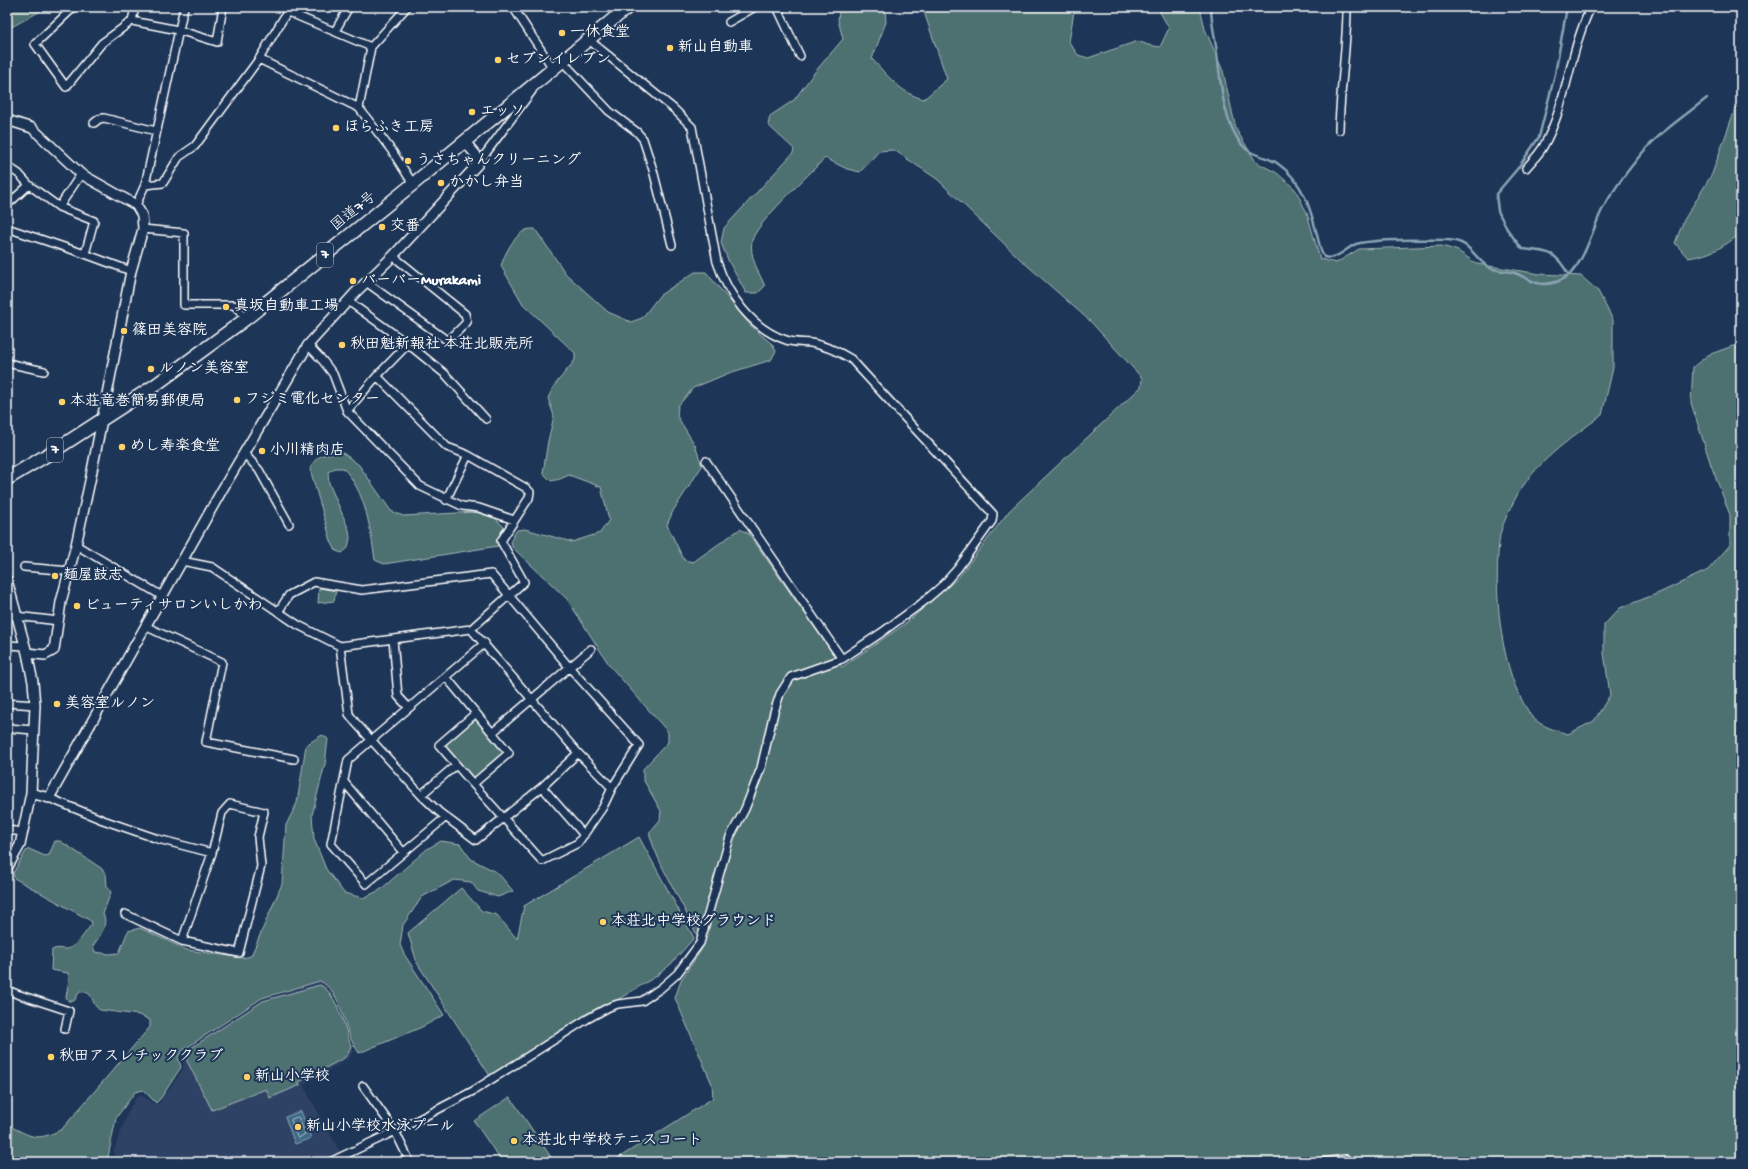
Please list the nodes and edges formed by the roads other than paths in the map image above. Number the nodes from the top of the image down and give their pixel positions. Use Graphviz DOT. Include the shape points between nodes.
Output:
graph roads {
  1 [pos="74,7"];
  2 [pos="135,7"];
  3 [pos="184,7"];
  4 [pos="223,7"];
  5 [pos="349,7"];
  6 [pos="407,7"];
  7 [pos="513,7"];
  8 [pos="628,7"];
  9 [pos="754,7"];
  10 [pos="777,7"];
  11 [pos="1347,7"];
  12 [pos="1591,7"];
  13 [pos="289,10"];
  14 [pos="132,21"];
  15 [pos="729,22"];
  16 [pos="178,30"];
  17 [pos="336,31"];
  18 [pos="589,40"];
  19 [pos="371,47"];
  20 [pos="800,56"];
  21 [pos="259,59"];
  22 [pos="563,62"];
  23 [pos="554,70"];
  24 [pos="541,80"];
  25 [pos="359,108"];
  26 [pos="7,120"];
  27 [pos="94,123"];
  28 [pos="1339,130"];
  29 [pos="156,131"];
  30 [pos="465,142"];
  31 [pos="478,164"];
  32 [pos="7,166"];
  33 [pos="1526,168"];
  34 [pos="81,174"];
  35 [pos="413,184"];
  36 [pos="29,185"];
  37 [pos="145,185"];
  38 [pos="7,205"];
  39 [pos="136,205"];
  40 [pos="59,207"];
  41 [pos="7,228"];
  42 [pos="143,229"];
  43 [pos="672,245"];
  44 [pos="85,254"];
  45 [pos="393,256"];
  46 [pos="131,271"];
  47 [pos="366,282"];
  48 [pos="348,301"];
  49 [pos="247,318"];
  50 [pos="408,344"];
  51 [pos="308,345"];
  52 [pos="7,363"];
  53 [pos="44,371"];
  54 [pos="377,376"];
  55 [pos="347,411"];
  56 [pos="102,420"];
  57 [pos="486,420"];
  58 [pos="244,453"];
  59 [pos="468,454"];
  60 [pos="706,461"];
  61 [pos="7,479"];
  62 [pos="446,500"];
  63 [pos="514,520"];
  64 [pos="289,524"];
  65 [pos="76,545"];
  66 [pos="182,561"];
  67 [pos="24,567"];
  68 [pos="70,571"];
  69 [pos="7,580"];
  70 [pos="162,596"];
  71 [pos="508,596"];
  72 [pos="278,612"];
  73 [pos="7,615"];
  74 [pos="18,616"];
  75 [pos="59,621"];
  76 [pos="145,626"];
  77 [pos="471,628"];
  78 [pos="393,639"];
  79 [pos="484,643"];
  80 [pos="7,645"];
  81 [pos="340,646"];
  82 [pos="591,649"];
  83 [pos="26,650"];
  84 [pos="842,659"];
  85 [pos="570,668"];
  86 [pos="446,677"];
  87 [pos="531,699"];
  88 [pos="7,703"];
  89 [pos="35,705"];
  90 [pos="409,708"];
  91 [pos="476,713"];
  92 [pos="7,728"];
  93 [pos="34,730"];
  94 [pos="492,733"];
  95 [pos="370,740"];
  96 [pos="578,753"];
  97 [pos="294,759"];
  98 [pos="456,764"];
  99 [pos="344,782"];
  100 [pos="473,784"];
  101 [pos="542,787"];
  102 [pos="612,788"];
  103 [pos="31,793"];
  104 [pos="421,795"];
  105 [pos="48,798"];
  106 [pos="446,817"];
  107 [pos="504,819"];
  108 [pos="7,830"];
  109 [pos="23,832"];
  110 [pos="584,835"];
  111 [pos="403,852"];
  112 [pos="212,853"];
  113 [pos="7,868"];
  114 [pos="126,914"];
  115 [pos="182,942"];
  116 [pos="7,990"];
  117 [pos="65,1029"];
  118 [pos="363,1086"];
  119 [pos="395,1131"];
  120 [pos="1346,1159"];
  121 [pos="333,1161"];
  122 [pos="410,1162"];
  123 [pos="1322,1162"];
  1 -- 14 [label="street" via="35,44 66,87 102,43"];
  2 -- 14 [label="street"];
  3 -- 16 [label="street"];
  4 -- 16 [label="street" via="217,42"];
  5 -- 17 [label="street"];
  6 -- 19 [label="street"];
  7 -- 23 [label="street"];
  8 -- 18 [label="highway, 国道7号 / 7"];
  9 -- 15 [label="street"];
  10 -- 20 [label="street"];
  11 -- 28 [label="street" via="1347,40"];
  12 -- 33 [label="street" via="1582,24 1554,127 1543,148"];
  13 -- 17 [label="street"];
  13 -- 21 [label="street"];
  14 -- 16 [label="street"];
  16 -- 29 [label="street"];
  17 -- 19 [label="street"];
  18 -- 22 [label="highway, 国道7号 / 7"];
  18 -- 84 [label="street" via="674,109 692,127 717,262 728,289 742,310 775,335 787,340 831,348 851,359 993,514 992,521 977,543 943,585 881,634"];
  19 -- 25 [label="street"];
  21 -- 25 [label="street"];
  21 -- 37 [label="street" via="195,146 179,157 163,183"];
  22 -- 23 [label="highway, 国道7号 / 7"];
  22 -- 43 [label="street" via="609,111 637,132 643,140"];
  23 -- 24 [label="highway, 国道7号 / 7"];
  24 -- 30 [label="highway, 国道7号 / 7"];
  24 -- 31 [label="street"];
  25 -- 35 [label="street" via="392,150"];
  26 -- 34 [label="street" via="32,128"];
  27 -- 29 [label="street" via="104,118"];
  29 -- 37 [label="street"];
  30 -- 31 [label="street" via="476,155"];
  30 -- 35 [label="highway, 国道7号 / 7"];
  31 -- 45 [label="street"];
  32 -- 36 [label="street" via="20,174"];
  34 -- 39 [label="street"];
  34 -- 40 [label="street"];
  35 -- 49 [label="highway, 国道7号 / 7"];
  36 -- 38 [label="street"];
  36 -- 40 [label="street"];
  37 -- 39 [label="street"];
  39 -- 42 [label="street" via="142,215"];
  40 -- 44 [label="street" via="94,221"];
  41 -- 44 [label="street"];
  42 -- 46 [label="street"];
  42 -- 49 [label="street" via="184,233 184,305 234,305"];
  44 -- 46 [label="street"];
  45 -- 47 [label="street"];
  45 -- 47 [label="street" via="465,314 467,322 456,334 448,341"];
  46 -- 56 [label="street"];
  47 -- 48 [label="street"];
  48 -- 50 [label="street"];
  48 -- 51 [label="street"];
  49 -- 56 [label="highway, 国道7号 / 7" via="173,373"];
  50 -- 54 [label="street"];
  50 -- 57 [label="street" via="445,374"];
  51 -- 55 [label="street" via="333,374"];
  51 -- 58 [label="street"];
  52 -- 53 [label="street"];
  54 -- 55 [label="street"];
  54 -- 59 [label="street" via="447,447"];
  55 -- 62 [label="street" via="420,486"];
  56 -- 61 [label="highway, 国道7号 / 7"];
  56 -- 65 [label="street"];
  58 -- 64 [label="street" via="259,470"];
  58 -- 66 [label="street"];
  59 -- 62 [label="street"];
  59 -- 63 [label="street" via="530,492 529,498"];
  60 -- 84 [label="street"];
  62 -- 63 [label="street" via="462,506 496,512"];
  63 -- 71 [label="street" via="502,541 524,582"];
  65 -- 68 [label="street"];
  65 -- 70 [label="street"];
  66 -- 70 [label="street"];
  66 -- 72 [label="street" via="212,567"];
  67 -- 68 [label="street"];
  68 -- 75 [label="street"];
  69 -- 74 [label="street"];
  70 -- 76 [label="street"];
  71 -- 72 [label="street" via="491,574 362,590 314,582 289,595"];
  71 -- 77 [label="street"];
  71 -- 85 [label="street"];
  72 -- 81 [label="street" via="304,629"];
  73 -- 74 [label="street"];
  74 -- 75 [label="street"];
  74 -- 83 [label="street"];
  75 -- 83 [label="street" via="54,650 45,655"];
  76 -- 97 [label="street" via="222,662 206,742"];
  76 -- 105 [label="street"];
  77 -- 78 [label="street"];
  77 -- 79 [label="street"];
  78 -- 81 [label="street"];
  78 -- 90 [label="street" via="398,696"];
  79 -- 86 [label="street"];
  79 -- 87 [label="street"];
  80 -- 83 [label="street"];
  81 -- 95 [label="street" via="349,714"];
  82 -- 85 [label="street"];
  83 -- 89 [label="street"];
  84 -- 119 [label="street" via="791,677 780,694 760,768 745,809 730,837 700,943 677,974 642,1001 618,1004 587,1019 473,1092"];
  85 -- 87 [label="street"];
  85 -- 102 [label="street" via="639,745"];
  86 -- 90 [label="street"];
  86 -- 91 [label="street"];
  87 -- 94 [label="street"];
  87 -- 96 [label="street"];
  88 -- 89 [label="street"];
  89 -- 93 [label="street"];
  90 -- 95 [label="street"];
  91 -- 94 [label="street"];
  91 -- 98 [label="street" via="439,744"];
  92 -- 93 [label="street"];
  93 -- 103 [label="street"];
  94 -- 100 [label="street" via="508,753"];
  95 -- 99 [label="street" via="348,760"];
  95 -- 104 [label="street"];
  96 -- 101 [label="street"];
  96 -- 102 [label="street"];
  98 -- 100 [label="street"];
  98 -- 104 [label="street"];
  99 -- 111 [label="street"];
  99 -- 111 [label="street" via="331,844 366,884"];
  100 -- 107 [label="street"];
  101 -- 107 [label="street"];
  101 -- 110 [label="street"];
  102 -- 110 [label="street"];
  103 -- 105 [label="street"];
  103 -- 109 [label="street"];
  104 -- 106 [label="street"];
  105 -- 112 [label="street" via="158,839"];
  106 -- 107 [label="street" via="476,840"];
  106 -- 111 [label="street"];
  107 -- 110 [label="street" via="542,861 578,843"];
  108 -- 109 [label="street"];
  109 -- 113 [label="street" via="20,845"];
  112 -- 115 [label="street"];
  112 -- 115 [label="street" via="222,813 230,804 264,812 258,837 261,866 239,953"];
  114 -- 115 [label="street"];
  116 -- 117 [label="street" via="69,1010"];
  118 -- 119 [label="street"];
  119 -- 121 [label="street"];
  119 -- 122 [label="street"];
  120 -- 123 [label="street"];
}
